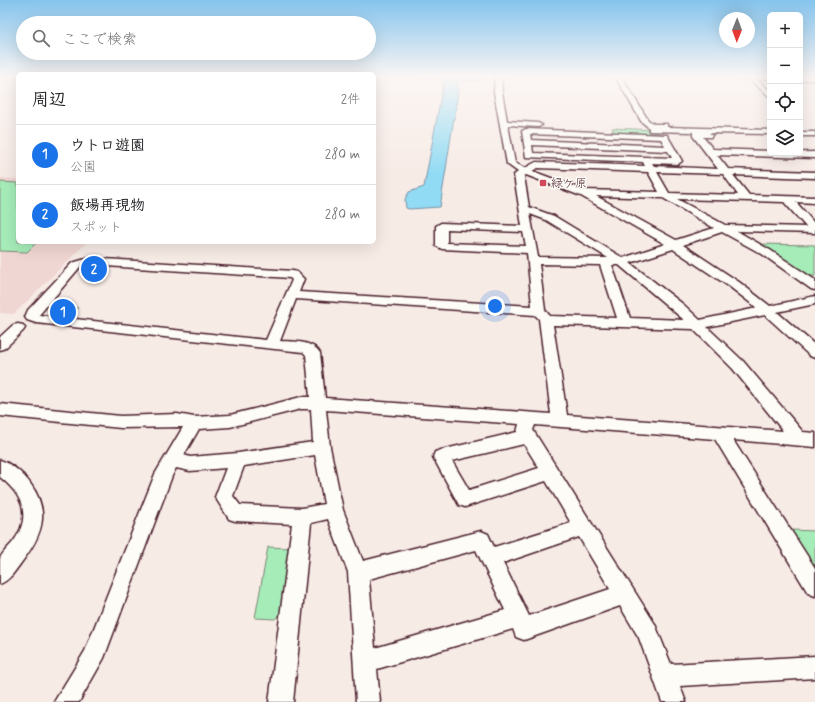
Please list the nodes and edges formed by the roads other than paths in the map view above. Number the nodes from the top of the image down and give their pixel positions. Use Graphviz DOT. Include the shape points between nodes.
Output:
graph roads {
  1 [pos="501,109"];
  2 [pos="637,109"];
  3 [pos="508,123"];
  4 [pos="767,131"];
  5 [pos="661,132"];
  6 [pos="594,134"];
  7 [pos="767,137"];
  8 [pos="528,142"];
  9 [pos="598,146"];
  10 [pos="670,149"];
  11 [pos="710,152"];
  12 [pos="815,155"];
  13 [pos="571,157"];
  14 [pos="603,158"];
  15 [pos="646,160"];
  16 [pos="574,166"];
  17 [pos="651,169"];
  18 [pos="525,171"];
  19 [pos="725,172"];
  20 [pos="815,175"];
  21 [pos="582,193"];
  22 [pos="666,195"];
  23 [pos="745,197"];
  24 [pos="787,199"];
  25 [pos="815,200"];
  26 [pos="524,208"];
  27 [pos="724,228"];
  28 [pos="528,229"];
  29 [pos="676,244"];
  30 [pos="532,255"];
  31 [pos="605,262"];
  32 [pos="622,262"];
  33 [pos="815,286"];
  34 [pos="292,295"];
  35 [pos="815,300"];
  36 [pos="767,310"];
  37 [pos="542,315"];
  38 [pos="625,322"];
  39 [pos="698,325"];
  40 [pos="18,328"];
  41 [pos="0,345"];
  42 [pos="271,345"];
  43 [pos="815,353"];
  44 [pos="318,404"];
  45 [pos="0,410"];
  46 [pos="560,421"];
  47 [pos="194,423"];
  48 [pos="528,427"];
  49 [pos="720,433"];
  50 [pos="798,438"];
  51 [pos="815,440"];
  52 [pos="322,447"];
  53 [pos="172,460"];
  54 [pos="238,460"];
  55 [pos="0,468"];
  56 [pos="551,472"];
  57 [pos="334,510"];
  58 [pos="302,516"];
  59 [pos="584,528"];
  60 [pos="489,558"];
  61 [pos="358,572"];
  62 [pos="0,574"];
  63 [pos="815,586"];
  64 [pos="624,594"];
  65 [pos="519,617"];
  66 [pos="364,662"];
  67 [pos="815,668"];
  68 [pos="664,676"];
  69 [pos="66,702"];
  70 [pos="281,702"];
  71 [pos="368,702"];
  72 [pos="674,702"];
  1 -- 18 [label="street" via="511,163"];
  2 -- 5 [label="street" via="647,124"];
  3 -- 5 [label="street"];
  4 -- 5 [label="street"];
  5 -- 6 [label="street"];
  5 -- 10 [label="street"];
  6 -- 8 [label="street" via="526,131"];
  6 -- 9 [label="street"];
  7 -- 11 [label="street" via="696,134"];
  8 -- 9 [label="street"];
  8 -- 13 [label="street" via="530,155"];
  9 -- 10 [label="street"];
  9 -- 14 [label="street"];
  10 -- 15 [label="street" via="678,161"];
  11 -- 12 [label="street"];
  11 -- 19 [label="street"];
  13 -- 14 [label="street"];
  13 -- 16 [label="street"];
  14 -- 15 [label="street"];
  15 -- 17 [label="street"];
  16 -- 17 [label="street"];
  16 -- 18 [label="street" via="536,165"];
  17 -- 19 [label="street"];
  17 -- 22 [label="street"];
  18 -- 21 [label="street"];
  18 -- 26 [label="street" via="518,176"];
  19 -- 20 [label="street"];
  19 -- 23 [label="street"];
  21 -- 22 [label="street"];
  21 -- 29 [label="street"];
  22 -- 23 [label="street"];
  22 -- 27 [label="street"];
  23 -- 24 [label="street"];
  24 -- 25 [label="street"];
  24 -- 27 [label="street" via="815,230"];
  26 -- 28 [label="street"];
  26 -- 32 [label="street" via="550,218"];
  27 -- 29 [label="street"];
  27 -- 33 [label="street" via="766,252"];
  28 -- 30 [label="street"];
  28 -- 30 [label="street" via="441,226 442,246"];
  29 -- 32 [label="street"];
  29 -- 36 [label="street"];
  30 -- 31 [label="street"];
  30 -- 37 [label="street"];
  31 -- 32 [label="street"];
  31 -- 38 [label="street"];
  32 -- 39 [label="street"];
  34 -- 37 [label="street"];
  34 -- 42 [label="street"];
  34 -- 42 [label="street" via="298,279 293,275 89,262 76,265 32,317"];
  35 -- 36 [label="street"];
  36 -- 39 [label="street"];
  36 -- 43 [label="street"];
  37 -- 38 [label="street"];
  37 -- 46 [label="street"];
  38 -- 39 [label="street"];
  39 -- 50 [label="street" via="738,365"];
  40 -- 41 [label="street"];
  42 -- 44 [label="street" via="308,348 313,353"];
  44 -- 47 [label="street" via="301,404 230,421"];
  44 -- 48 [label="street" via="417,408"];
  44 -- 52 [label="street"];
  45 -- 47 [label="street" via="121,422 177,420"];
  46 -- 48 [label="street"];
  46 -- 49 [label="street"];
  47 -- 53 [label="street"];
  48 -- 56 [label="street"];
  48 -- 56 [label="street" via="441,457 465,499"];
  49 -- 50 [label="street"];
  49 -- 63 [label="street"];
  50 -- 51 [label="street"];
  52 -- 54 [label="street"];
  52 -- 57 [label="street"];
  53 -- 54 [label="street" via="190,464"];
  53 -- 69 [label="street" via="164,474 93,658"];
  54 -- 58 [label="street" via="224,497 235,513"];
  55 -- 62 [label="street" via="20,484 34,512 31,528"];
  56 -- 59 [label="street"];
  57 -- 58 [label="street"];
  57 -- 61 [label="street"];
  58 -- 70 [label="street"];
  59 -- 60 [label="street"];
  59 -- 64 [label="street"];
  60 -- 61 [label="street" via="481,540"];
  60 -- 65 [label="street"];
  61 -- 66 [label="street"];
  64 -- 65 [label="street" via="524,629"];
  64 -- 68 [label="street" via="647,632"];
  65 -- 66 [label="street"];
  66 -- 71 [label="street"];
  67 -- 68 [label="street"];
  68 -- 72 [label="street"];
}
